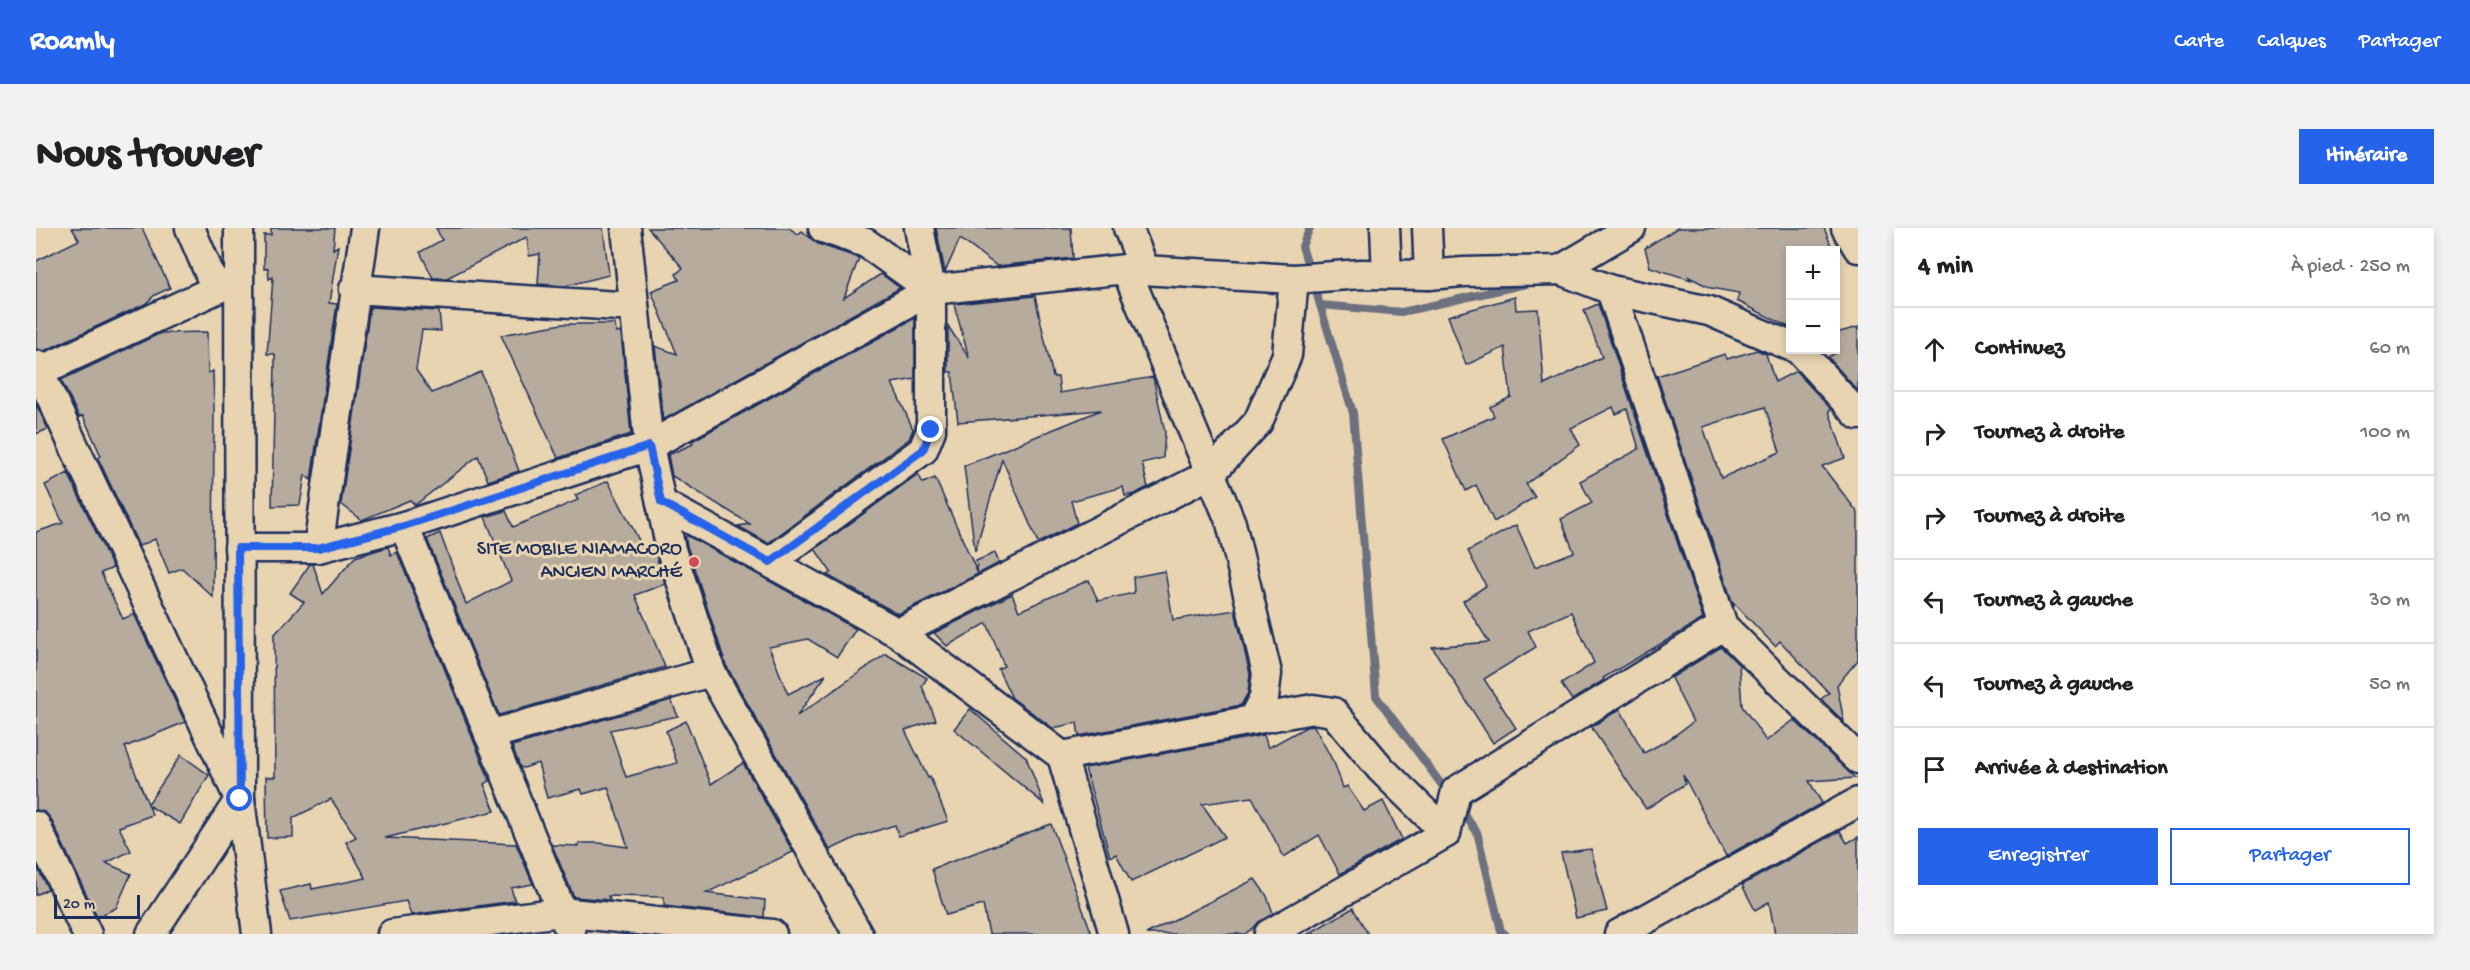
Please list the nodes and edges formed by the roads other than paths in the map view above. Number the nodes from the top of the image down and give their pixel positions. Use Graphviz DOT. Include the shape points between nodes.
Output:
graph roads {
  1 [pos="190,228"];
  2 [pos="239,228"];
  3 [pos="365,228"];
  4 [pos="626,228"];
  5 [pos="823,228"];
  6 [pos="919,228"];
  7 [pos="1128,228"];
  8 [pos="1385,228"];
  9 [pos="1427,228"];
  10 [pos="1631,228"];
  11 [pos="1846,228"];
  12 [pos="1858,248"];
  13 [pos="1135,268"];
  14 [pos="1560,270"];
  15 [pos="1374,274"];
  16 [pos="1429,275"];
  17 [pos="1294,279"];
  18 [pos="227,284"];
  19 [pos="354,289"];
  20 [pos="931,290"];
  21 [pos="1611,290"];
  22 [pos="634,307"];
  23 [pos="1786,344"];
  24 [pos="1803,354"];
  25 [pos="37,370"];
  26 [pos="1858,415"];
  27 [pos="649,446"];
  28 [pos="1210,474"];
  29 [pos="661,502"];
  30 [pos="404,526"];
  31 [pos="238,548"];
  32 [pos="318,548"];
  33 [pos="770,562"];
  34 [pos="1723,626"];
  35 [pos="898,633"];
  36 [pos="711,672"];
  37 [pos="1252,720"];
  38 [pos="489,735"];
  39 [pos="1062,756"];
  40 [pos="1858,759"];
  41 [pos="240,799"];
  42 [pos="1858,802"];
  43 [pos="36,826"];
  44 [pos="1446,833"];
  45 [pos="566,923"];
  46 [pos="87,934"];
  47 [pos="151,934"];
  48 [pos="257,934"];
  49 [pos="392,934"];
  50 [pos="772,934"];
  51 [pos="858,934"];
  52 [pos="1114,934"];
  53 [pos="1269,934"];
  54 [pos="1619,934"];
  1 -- 18 [label="street"];
  2 -- 18 [label="street"];
  3 -- 19 [label="street"];
  4 -- 22 [label="street"];
  5 -- 20 [label="street" via="866,243"];
  6 -- 20 [label="street"];
  7 -- 13 [label="street"];
  8 -- 15 [label="street"];
  9 -- 16 [label="street"];
  10 -- 14 [label="street"];
  11 -- 12 [label="street"];
  13 -- 17 [label="street"];
  13 -- 20 [label="street"];
  13 -- 28 [label="street"];
  14 -- 16 [label="street"];
  14 -- 21 [label="street"];
  15 -- 16 [label="street"];
  15 -- 17 [label="street"];
  17 -- 28 [label="street" via="1287,356 1258,422"];
  18 -- 25 [label="street"];
  18 -- 31 [label="street"];
  19 -- 22 [label="street"];
  19 -- 32 [label="street"];
  20 -- 27 [label="street"];
  20 -- 33 [label="street" via="931,430 923,450"];
  21 -- 23 [label="street" via="1709,311"];
  21 -- 34 [label="street"];
  22 -- 27 [label="street"];
  24 -- 26 [label="street"];
  25 -- 41 [label="street"];
  27 -- 29 [label="street"];
  27 -- 30 [label="street"];
  28 -- 35 [label="street"];
  28 -- 37 [label="street" via="1231,523 1267,673 1264,698"];
  29 -- 33 [label="street"];
  29 -- 36 [label="street" via="671,550"];
  30 -- 32 [label="street"];
  30 -- 38 [label="street"];
  31 -- 32 [label="street"];
  31 -- 41 [label="street"];
  33 -- 35 [label="street"];
  34 -- 40 [label="street"];
  34 -- 44 [label="street" via="1456,791"];
  35 -- 39 [label="street"];
  36 -- 38 [label="street"];
  36 -- 51 [label="street"];
  37 -- 39 [label="street"];
  37 -- 44 [label="street" via="1313,709 1333,712 1381,769"];
  38 -- 45 [label="street"];
  39 -- 52 [label="street"];
  41 -- 47 [label="street"];
  41 -- 48 [label="street"];
  42 -- 54 [label="street"];
  43 -- 46 [label="street"];
  44 -- 53 [label="street"];
  45 -- 49 [label="street"];
  45 -- 50 [label="street"];
}
